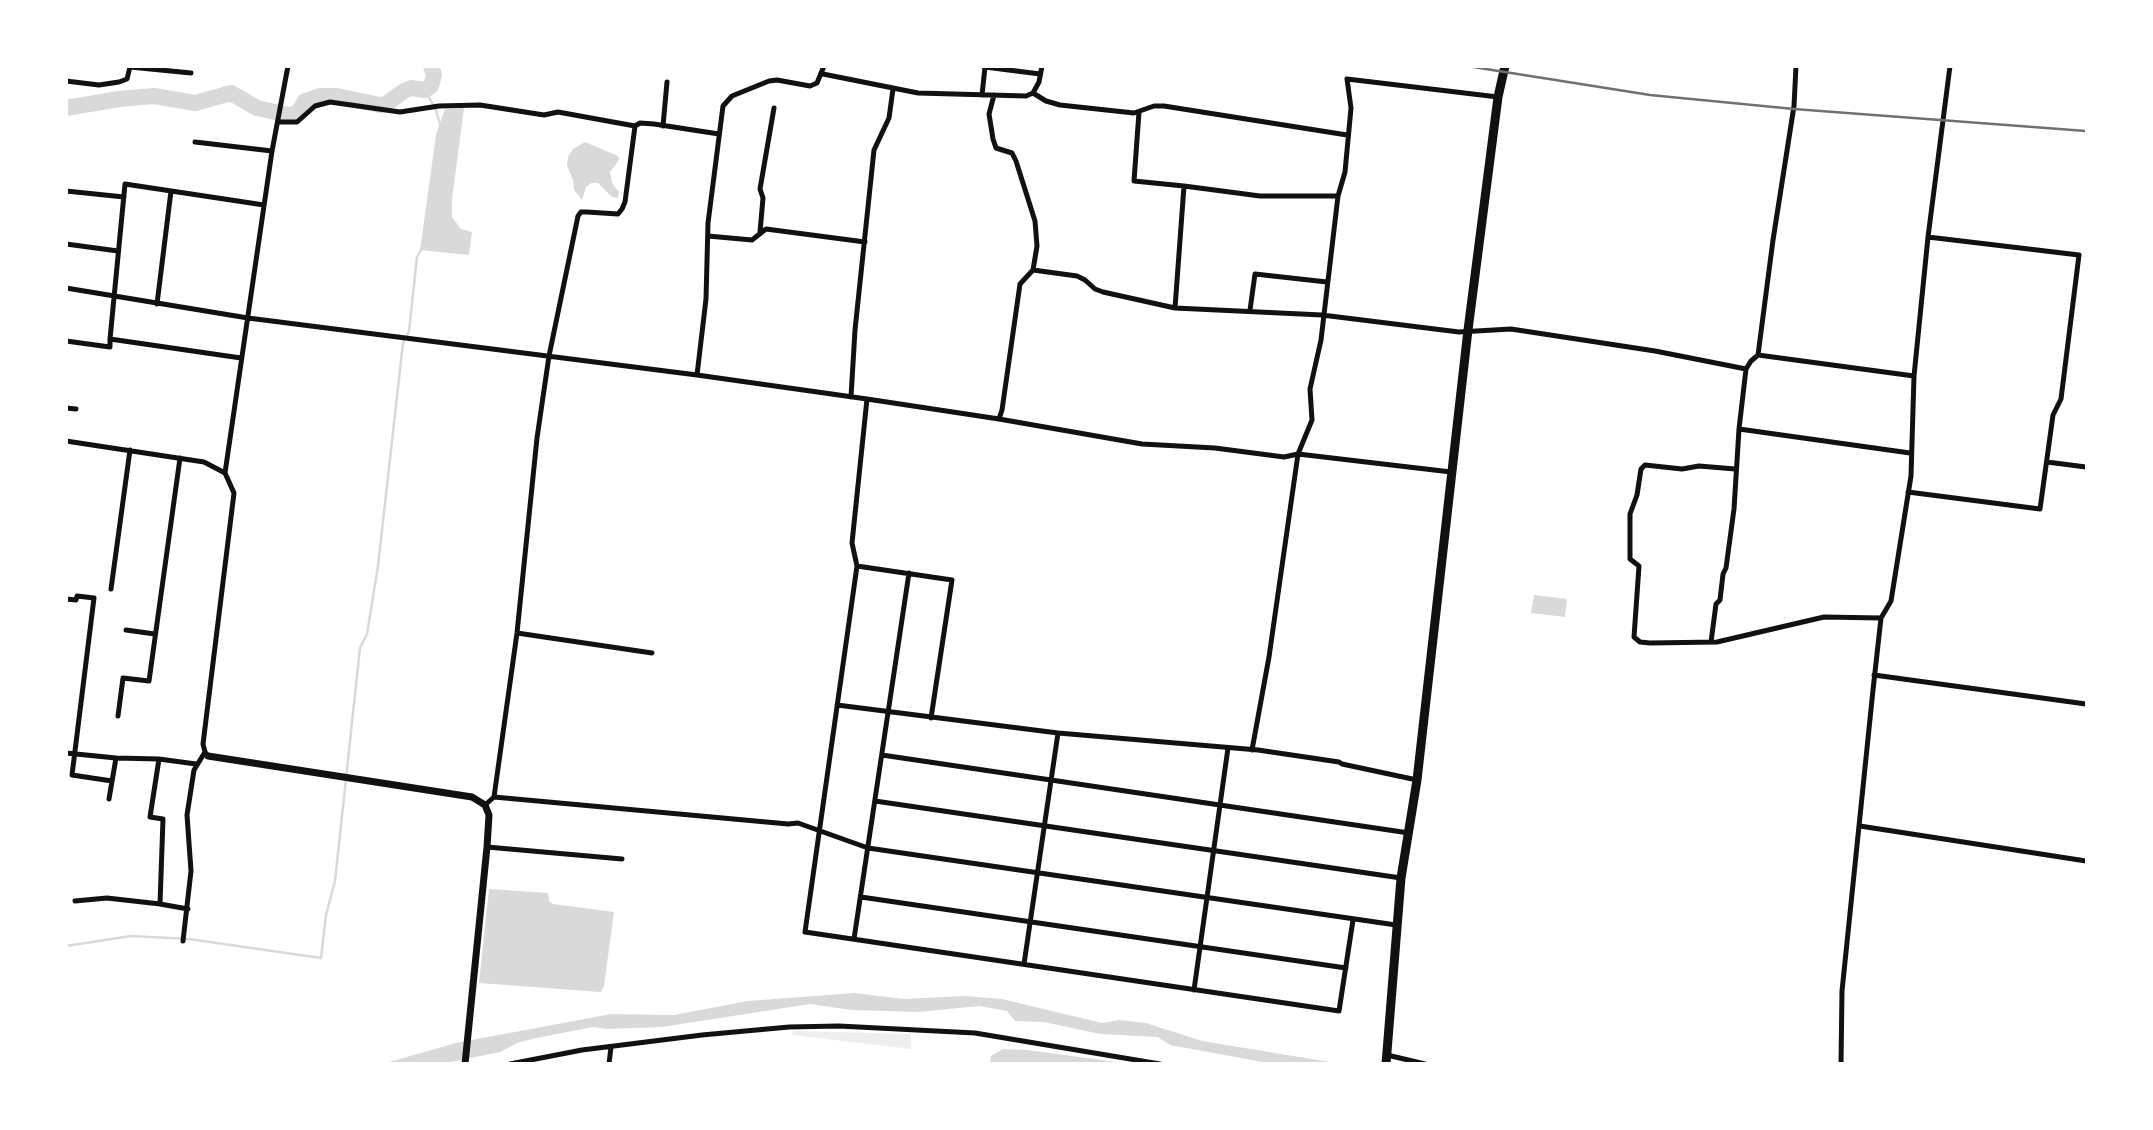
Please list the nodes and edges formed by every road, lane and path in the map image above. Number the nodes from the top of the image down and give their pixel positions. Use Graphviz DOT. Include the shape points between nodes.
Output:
graph roads {
  1 [pos="288,66"];
  2 [pos="824,66"];
  3 [pos="1042,66"];
  4 [pos="1505,66"];
  5 [pos="1796,66"];
  6 [pos="1950,66"];
  7 [pos="191,73"];
  8 [pos="823,74"];
  9 [pos="1040,74"];
  10 [pos="66,81"];
  11 [pos="667,82"];
  12 [pos="893,89"];
  13 [pos="1033,93"];
  14 [pos="982,94"];
  15 [pos="993,95"];
  16 [pos="1498,97"];
  17 [pos="774,108"];
  18 [pos="1139,112"];
  19 [pos="280,117"];
  20 [pos="635,126"];
  21 [pos="663,126"];
  22 [pos="719,134"];
  23 [pos="1347,135"];
  24 [pos="195,142"];
  25 [pos="272,151"];
  26 [pos="1184,186"];
  27 [pos="66,191"];
  28 [pos="171,191"];
  29 [pos="1338,196"];
  30 [pos="124,197"];
  31 [pos="264,205"];
  32 [pos="760,232"];
  33 [pos="708,236"];
  34 [pos="1928,237"];
  35 [pos="865,242"];
  36 [pos="66,244"];
  37 [pos="118,251"];
  38 [pos="1033,270"];
  39 [pos="1327,282"];
  40 [pos="66,288"];
  41 [pos="113,297"];
  42 [pos="157,304"];
  43 [pos="1175,308"];
  44 [pos="1250,310"];
  45 [pos="1322,315"];
  46 [pos="248,318"];
  47 [pos="1468,330"];
  48 [pos="110,339"];
  49 [pos="66,341"];
  50 [pos="1758,355"];
  51 [pos="549,356"];
  52 [pos="241,358"];
  53 [pos="1746,369"];
  54 [pos="698,375"];
  55 [pos="1914,376"];
  56 [pos="851,397"];
  57 [pos="867,399"];
  58 [pos="66,408"];
  59 [pos="76,410"];
  60 [pos="999,419"];
  61 [pos="1739,429"];
  62 [pos="66,441"];
  63 [pos="130,450"];
  64 [pos="1910,453"];
  65 [pos="1298,454"];
  66 [pos="180,458"];
  67 [pos="2047,462"];
  68 [pos="2087,467"];
  69 [pos="1735,469"];
  70 [pos="1451,472"];
  71 [pos="225,473"];
  72 [pos="1908,492"];
  73 [pos="857,566"];
  74 [pos="909,573"];
  75 [pos="111,589"];
  76 [pos="66,599"];
  77 [pos="1881,618"];
  78 [pos="126,630"];
  79 [pos="517,633"];
  80 [pos="155,634"];
  81 [pos="1711,642"];
  82 [pos="652,653"];
  83 [pos="1874,676"];
  84 [pos="2087,704"];
  85 [pos="837,705"];
  86 [pos="888,713"];
  87 [pos="118,716"];
  88 [pos="932,718"];
  89 [pos="1058,733"];
  90 [pos="1228,748"];
  91 [pos="1252,750"];
  92 [pos="70,753"];
  93 [pos="206,754"];
  94 [pos="882,755"];
  95 [pos="116,758"];
  96 [pos="159,759"];
  97 [pos="196,764"];
  98 [pos="1051,780"];
  99 [pos="1417,780"];
  100 [pos="112,781"];
  101 [pos="494,797"];
  102 [pos="109,799"];
  103 [pos="875,801"];
  104 [pos="485,805"];
  105 [pos="1220,806"];
  106 [pos="1044,825"];
  107 [pos="1860,826"];
  108 [pos="819,830"];
  109 [pos="1409,833"];
  110 [pos="487,847"];
  111 [pos="868,848"];
  112 [pos="1214,850"];
  113 [pos="622,859"];
  114 [pos="2087,860"];
  115 [pos="1038,873"];
  116 [pos="1401,878"];
  117 [pos="861,897"];
  118 [pos="1207,898"];
  119 [pos="75,901"];
  120 [pos="160,904"];
  121 [pos="188,909"];
  122 [pos="1353,920"];
  123 [pos="1031,921"];
  124 [pos="1396,925"];
  125 [pos="854,939"];
  126 [pos="183,941"];
  127 [pos="1200,946"];
  128 [pos="1024,964"];
  129 [pos="1346,968"];
  130 [pos="1194,990"];
  131 [pos="611,1047"];
  132 [pos="1386,1059"];
  133 [pos="465,1063"];
  134 [pos="510,1063"];
  135 [pos="609,1063"];
  136 [pos="1160,1063"];
  137 [pos="1425,1063"];
  138 [pos="1841,1063"];
  1 -- 19 [label="street"];
  2 -- 8 [label="street"];
  3 -- 9 [label="street"];
  4 -- 16 [label="main road"];
  5 -- 50 [label="street" via="1794,109"];
  6 -- 34 [label="street"];
  7 -- 10 [label="street" via="130,67 127,79 118,82"];
  8 -- 12 [label="street"];
  8 -- 22 [label="street" via="810,86 769,81 732,96 723,106"];
  9 -- 13 [label="street"];
  9 -- 14 [label="street" via="985,67"];
  11 -- 21 [label="street"];
  12 -- 14 [label="street"];
  12 -- 35 [label="street" via="889,118 874,150"];
  13 -- 15 [label="street"];
  13 -- 18 [label="street" via="1059,105"];
  14 -- 15 [label="street"];
  15 -- 38 [label="street" via="989,114 996,148 1012,153 1035,221"];
  16 -- 23 [label="street" via="1347,79 1351,108"];
  16 -- 47 [label="main road"];
  17 -- 32 [label="street" via="760,189"];
  18 -- 23 [label="street" via="1164,106"];
  18 -- 26 [label="street" via="1134,181"];
  19 -- 20 [label="street" via="297,122 314,106 330,102 400,112 480,105 544,115 558,112"];
  19 -- 25 [label="street"];
  20 -- 21 [label="street"];
  20 -- 51 [label="street" via="622,209 618,214 581,212 578,216"];
  21 -- 22 [label="street"];
  22 -- 33 [label="street"];
  23 -- 29 [label="street"];
  24 -- 25 [label="street"];
  25 -- 31 [label="street"];
  26 -- 29 [label="street" via="1261,195"];
  26 -- 43 [label="street"];
  27 -- 30 [label="street"];
  28 -- 30 [label="street" via="125,184"];
  28 -- 31 [label="street"];
  28 -- 42 [label="street"];
  29 -- 39 [label="street"];
  30 -- 37 [label="street"];
  31 -- 46 [label="street"];
  32 -- 33 [label="street" via="751,240"];
  32 -- 35 [label="street" via="766,229"];
  33 -- 54 [label="street"];
  34 -- 55 [label="street"];
  34 -- 67 [label="street" via="2079,255 2061,399 2053,415"];
  35 -- 56 [label="street"];
  36 -- 37 [label="street"];
  37 -- 41 [label="street"];
  38 -- 43 [label="street" via="1077,276 1103,292"];
  38 -- 60 [label="street" via="1020,284"];
  39 -- 44 [label="street" via="1255,274"];
  39 -- 45 [label="street"];
  40 -- 41 [label="street"];
  41 -- 42 [label="street"];
  41 -- 48 [label="street"];
  42 -- 46 [label="street"];
  43 -- 44 [label="street"];
  44 -- 45 [label="street"];
  45 -- 47 [label="street"];
  45 -- 65 [label="street" via="1310,389 1312,420"];
  46 -- 51 [label="street"];
  46 -- 52 [label="street"];
  47 -- 53 [label="street" via="1511,329"];
  47 -- 70 [label="main road"];
  48 -- 49 [label="street" via="110,347"];
  48 -- 52 [label="street"];
  50 -- 53 [label="street"];
  50 -- 55 [label="street"];
  51 -- 54 [label="street"];
  51 -- 79 [label="street"];
  52 -- 71 [label="street"];
  53 -- 61 [label="street"];
  54 -- 56 [label="street"];
  55 -- 64 [label="street"];
  56 -- 57 [label="street"];
  57 -- 60 [label="street"];
  57 -- 73 [label="street" via="852,543"];
  58 -- 59 [label="street"];
  60 -- 65 [label="street" via="1142,444 1284,457"];
  61 -- 64 [label="street"];
  61 -- 69 [label="street"];
  62 -- 63 [label="street"];
  63 -- 66 [label="street"];
  63 -- 75 [label="street"];
  64 -- 72 [label="street"];
  65 -- 70 [label="street"];
  65 -- 91 [label="street"];
  66 -- 71 [label="street" via="204,462"];
  66 -- 80 [label="street"];
  67 -- 68 [label="street"];
  67 -- 72 [label="street" via="2040,509"];
  69 -- 81 [label="street" via="1726,568"];
  69 -- 81 [label="street" via="1646,465 1641,469 1630,514 1630,559 1639,566 1634,637 1640,642"];
  70 -- 99 [label="main road"];
  71 -- 93 [label="street" via="234,493 204,735"];
  72 -- 77 [label="street" via="1891,601"];
  73 -- 74 [label="street"];
  73 -- 85 [label="street"];
  74 -- 86 [label="street"];
  74 -- 88 [label="street" via="952,580"];
  76 -- 92 [label="street" via="94,598"];
  77 -- 81 [label="street" via="1824,617"];
  77 -- 83 [label="street"];
  78 -- 80 [label="street"];
  79 -- 82 [label="street"];
  79 -- 101 [label="street"];
  80 -- 87 [label="street" via="149,681 123,678"];
  83 -- 84 [label="street"];
  83 -- 107 [label="street"];
  85 -- 86 [label="street"];
  85 -- 108 [label="street"];
  86 -- 88 [label="street"];
  86 -- 94 [label="street"];
  88 -- 89 [label="street"];
  89 -- 90 [label="street"];
  89 -- 98 [label="street"];
  90 -- 91 [label="street"];
  90 -- 105 [label="street"];
  91 -- 99 [label="street" via="1339,762"];
  92 -- 95 [label="street"];
  92 -- 100 [label="street" via="72,775"];
  93 -- 97 [label="street"];
  93 -- 104 [label="street" via="472,797"];
  94 -- 98 [label="street"];
  94 -- 103 [label="street"];
  95 -- 96 [label="street"];
  95 -- 100 [label="street"];
  96 -- 97 [label="street"];
  96 -- 120 [label="street" via="150,817 163,819"];
  97 -- 121 [label="street" via="187,815"];
  98 -- 105 [label="street"];
  98 -- 106 [label="street"];
  99 -- 109 [label="main road"];
  100 -- 102 [label="street"];
  101 -- 104 [label="street"];
  101 -- 108 [label="street" via="797,823"];
  103 -- 106 [label="street"];
  103 -- 111 [label="street"];
  104 -- 110 [label="street" via="489,815"];
  105 -- 109 [label="street"];
  105 -- 112 [label="street"];
  106 -- 112 [label="street"];
  106 -- 115 [label="street"];
  107 -- 114 [label="street"];
  107 -- 138 [label="street" via="1842,991"];
  108 -- 111 [label="street"];
  108 -- 125 [label="street" via="805,932"];
  109 -- 116 [label="main road"];
  110 -- 113 [label="street"];
  110 -- 133 [label="street"];
  111 -- 115 [label="street"];
  111 -- 117 [label="street"];
  112 -- 116 [label="street"];
  112 -- 118 [label="street"];
  115 -- 118 [label="street"];
  115 -- 123 [label="street"];
  116 -- 124 [label="main road"];
  117 -- 123 [label="street"];
  117 -- 125 [label="street"];
  118 -- 122 [label="street"];
  118 -- 127 [label="street"];
  119 -- 120 [label="street" via="107,898"];
  120 -- 121 [label="street"];
  121 -- 126 [label="street"];
  122 -- 124 [label="street"];
  122 -- 129 [label="street"];
  123 -- 127 [label="street"];
  123 -- 128 [label="street"];
  124 -- 132 [label="main road"];
  125 -- 128 [label="street"];
  127 -- 129 [label="street"];
  127 -- 130 [label="street"];
  128 -- 130 [label="street"];
  129 -- 130 [label="street" via="1339,1011"];
  131 -- 134 [label="street"];
  131 -- 135 [label="street"];
  131 -- 136 [label="street" via="751,1029 864,1027 975,1033"];
  132 -- 137 [label="street"];
}
